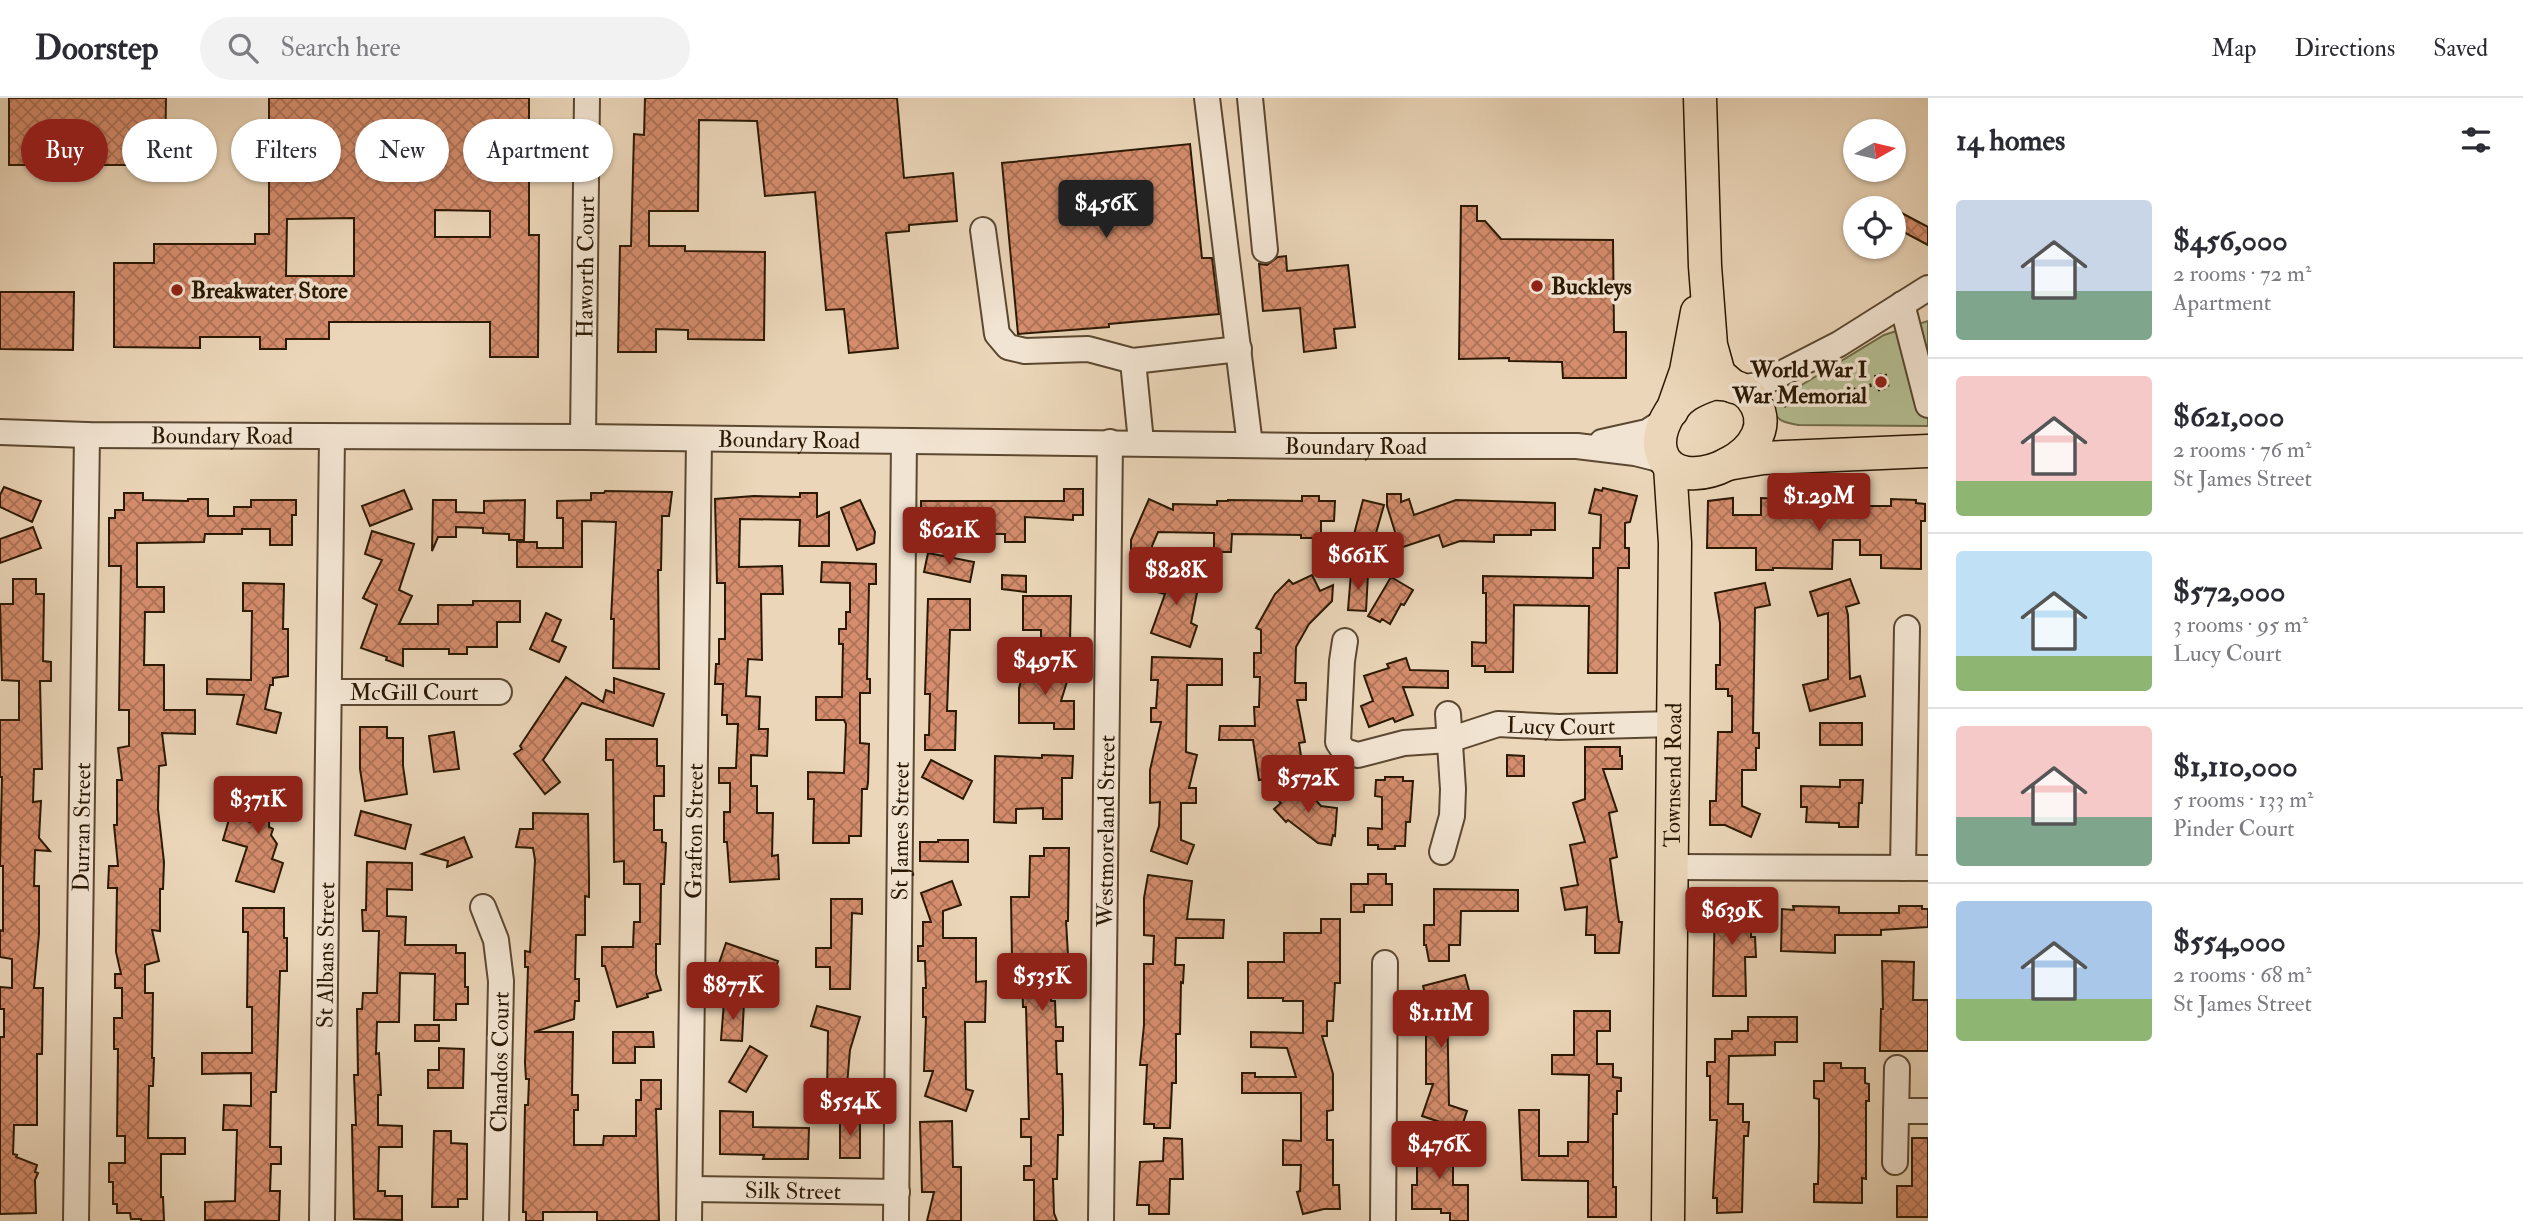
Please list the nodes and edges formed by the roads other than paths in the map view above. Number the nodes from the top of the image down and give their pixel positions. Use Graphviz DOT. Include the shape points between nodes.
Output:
graph roads {
  1 [pos="587,98"];
  2 [pos="1206,98"];
  3 [pos="1250,98"];
  4 [pos="1700,98"];
  5 [pos="1256,150"];
  6 [pos="1215,154"];
  7 [pos="983,230"];
  8 [pos="1265,250"];
  9 [pos="1705,266"];
  10 [pos="1928,288"];
  11 [pos="1902,304"];
  12 [pos="1839,344"];
  13 [pos="1239,349"];
  14 [pos="1133,361"];
  15 [pos="1924,369"];
  16 [pos="1736,387"];
  17 [pos="1928,405"];
  18 [pos="1768,413"];
  19 [pos="1669,415"];
  20 [pos="0,432"];
  21 [pos="88,435"];
  22 [pos="332,437"];
  23 [pos="583,437"];
  24 [pos="699,440"];
  25 [pos="904,441"];
  26 [pos="1110,442"];
  27 [pos="1141,442"];
  28 [pos="1250,445"];
  29 [pos="1577,446"];
  30 [pos="1928,450"];
  31 [pos="1669,465"];
  32 [pos="1721,467"];
  33 [pos="1675,537"];
  34 [pos="1907,628"];
  35 [pos="1345,641"];
  36 [pos="330,692"];
  37 [pos="499,692"];
  38 [pos="1448,714"];
  39 [pos="1672,724"];
  40 [pos="1451,740"];
  41 [pos="1442,852"];
  42 [pos="1672,867"];
  43 [pos="1903,868"];
  44 [pos="1928,868"];
  45 [pos="483,907"];
  46 [pos="1385,963"];
  47 [pos="1897,1068"];
  48 [pos="1896,1111"];
  49 [pos="1928,1111"];
  50 [pos="1895,1162"];
  51 [pos="690,1189"];
  52 [pos="897,1192"];
  53 [pos="76,1221"];
  54 [pos="322,1221"];
  55 [pos="496,1221"];
  56 [pos="689,1221"];
  57 [pos="896,1221"];
  58 [pos="1101,1221"];
  59 [pos="1383,1221"];
  60 [pos="1668,1221"];
  1 -- 23 [label="street, Haworth Court"];
  2 -- 6 [label="street"];
  3 -- 5 [label="street"];
  4 -- 9 [label="main road"];
  5 -- 6 [label="street"];
  5 -- 8 [label="street"];
  6 -- 13 [label="street"];
  7 -- 14 [label="street" via="1001,341 1025,351 1088,349"];
  9 -- 16 [label="main road" via="1712,356 1722,376"];
  9 -- 19 [label="main road" via="1689,358"];
  10 -- 11 [label="street"];
  11 -- 12 [label="street"];
  11 -- 15 [label="street"];
  12 -- 16 [label="street" via="1759,385"];
  12 -- 18 [label="street" via="1768,399"];
  13 -- 14 [label="street"];
  13 -- 28 [label="street"];
  14 -- 27 [label="street"];
  15 -- 17 [label="street"];
  16 -- 18 [label="main road"];
  16 -- 19 [label="main road" via="1700,388 1683,398"];
  18 -- 30 [label="main road" via="1774,431 1786,436"];
  18 -- 32 [label="main road" via="1751,447"];
  19 -- 29 [label="street, Boundary Road" via="1638,435"];
  19 -- 31 [label="main road" via="1660,446"];
  20 -- 21 [label="street, Boundary Road"];
  21 -- 22 [label="street, Boundary Road"];
  21 -- 53 [label="street, Durran Street"];
  22 -- 23 [label="street, Boundary Road"];
  22 -- 36 [label="street, St Albans Street"];
  23 -- 24 [label="street, Boundary Road"];
  24 -- 25 [label="street, Boundary Road"];
  24 -- 51 [label="street, Grafton Street"];
  25 -- 26 [label="street, Boundary Road"];
  25 -- 52 [label="street, St James Street"];
  26 -- 27 [label="street, Boundary Road"];
  26 -- 58 [label="street, Westmoreland Street"];
  27 -- 28 [label="street, Boundary Road"];
  28 -- 29 [label="street, Boundary Road"];
  29 -- 31 [label="street, Boundary Road" via="1639,454"];
  30 -- 32 [label="main road" via="1763,458"];
  31 -- 32 [label="main road" via="1688,473"];
  31 -- 33 [label="main road, Townsend Road"];
  32 -- 33 [label="main road, Townsend Road" via="1693,484"];
  33 -- 39 [label="main road, Townsend Road"];
  34 -- 43 [label="street"];
  35 -- 40 [label="street, Lucy Court" via="1338,740 1342,749 1358,755 1404,743"];
  36 -- 37 [label="street, McGill Court"];
  36 -- 54 [label="street, St Albans Street"];
  38 -- 40 [label="street"];
  39 -- 40 [label="street, Lucy Court" via="1498,724"];
  39 -- 42 [label="main road, Townsend Road"];
  40 -- 41 [label="street" via="1452,816"];
  42 -- 43 [label="street"];
  42 -- 60 [label="main road, Townsend Road"];
  43 -- 44 [label="street"];
  45 -- 55 [label="street, Chandos Court" via="496,940 501,981"];
  46 -- 59 [label="street"];
  47 -- 48 [label="street"];
  48 -- 49 [label="street"];
  48 -- 50 [label="street"];
  51 -- 52 [label="street, Silk Street"];
  51 -- 56 [label="street, Grafton Street"];
  52 -- 57 [label="street, St James Street"];
}
